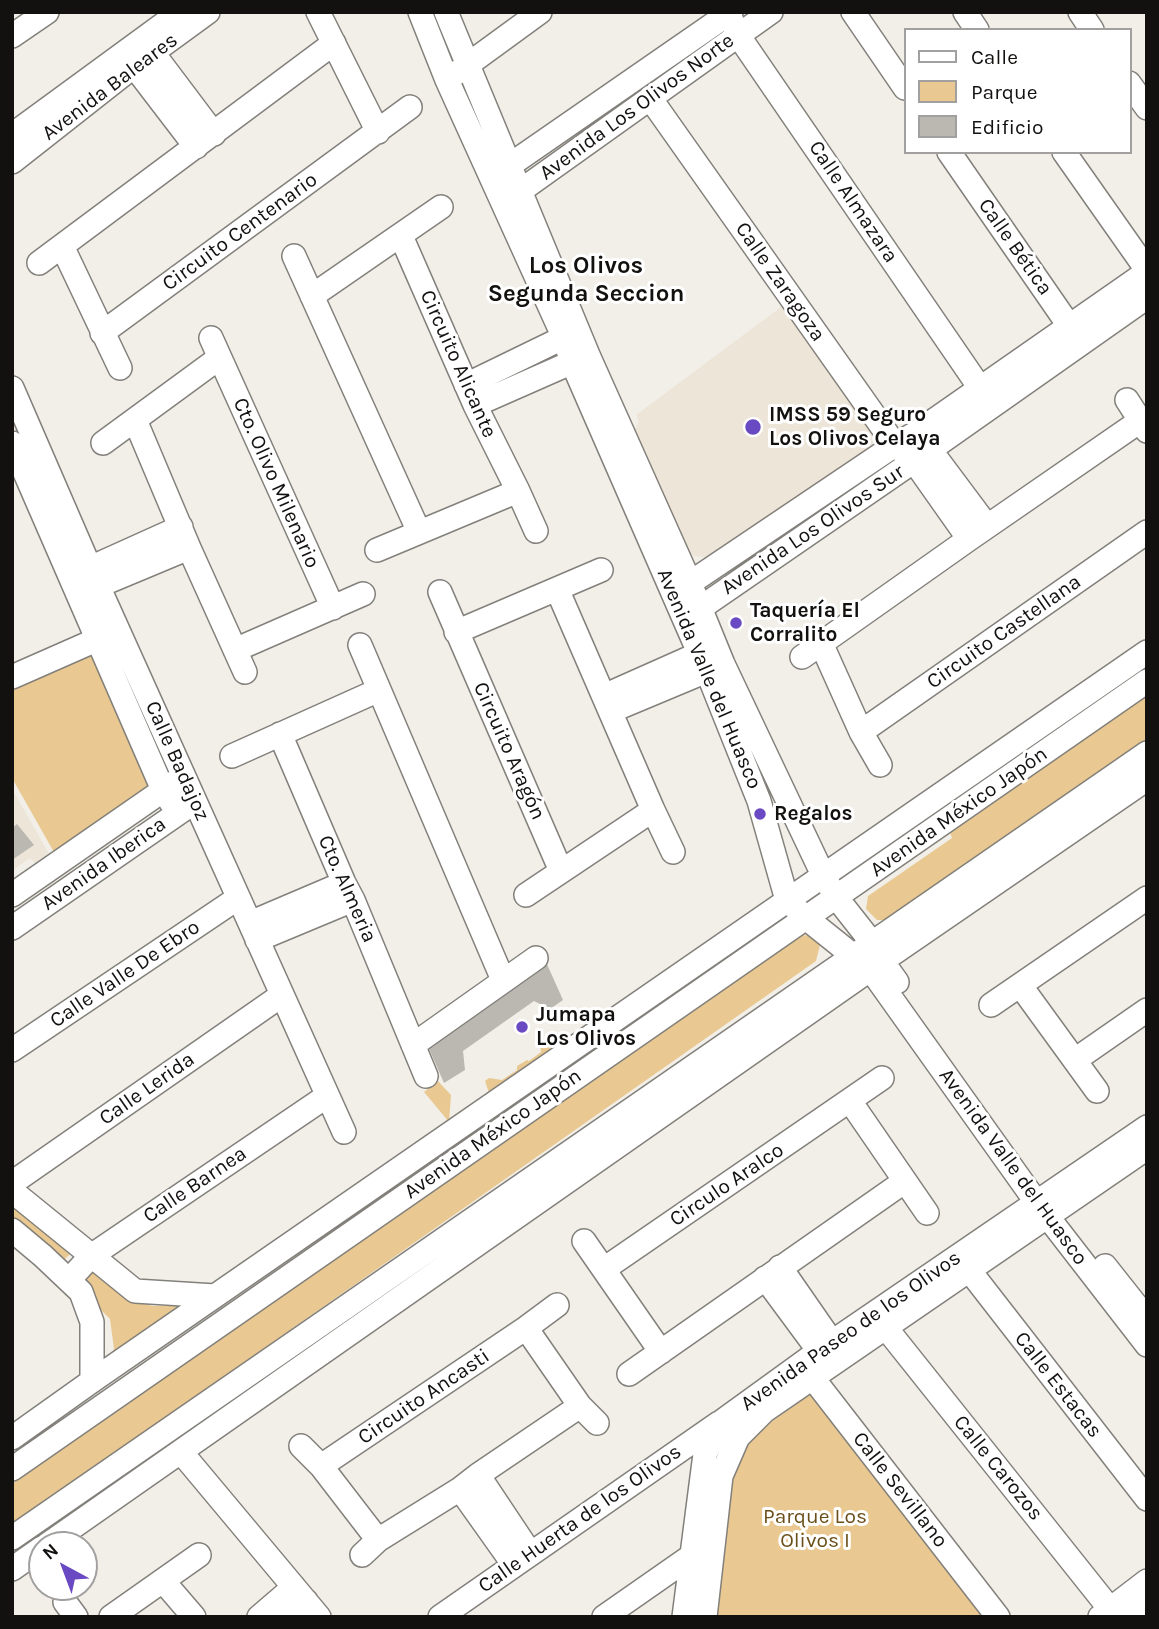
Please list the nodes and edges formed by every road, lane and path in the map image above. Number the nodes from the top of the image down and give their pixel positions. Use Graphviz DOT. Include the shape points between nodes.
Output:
graph roads {
  1 [pos="47,12"];
  2 [pos="180,12"];
  3 [pos="208,12"];
  4 [pos="318,12"];
  5 [pos="420,12"];
  6 [pos="446,12"];
  7 [pos="540,12"];
  8 [pos="771,12"];
  9 [pos="853,12"];
  10 [pos="965,12"];
  11 [pos="1080,12"];
  12 [pos="730,13"];
  13 [pos="976,28"];
  14 [pos="1091,28"];
  15 [pos="738,35"];
  16 [pos="12,36"];
  17 [pos="334,44"];
  18 [pos="153,53"];
  19 [pos="134,66"];
  20 [pos="467,66"];
  21 [pos="447,80"];
  22 [pos="1131,86"];
  23 [pos="904,87"];
  24 [pos="650,98"];
  25 [pos="410,107"];
  26 [pos="1147,108"];
  27 [pos="377,132"];
  28 [pos="12,135"];
  29 [pos="205,141"];
  30 [pos="951,154"];
  31 [pos="1065,154"];
  32 [pos="12,162"];
  33 [pos="501,172"];
  34 [pos="512,197"];
  35 [pos="442,206"];
  36 [pos="401,236"];
  37 [pos="62,246"];
  38 [pos="294,256"];
  39 [pos="38,263"];
  40 [pos="1147,271"];
  41 [pos="312,296"];
  42 [pos="1147,297"];
  43 [pos="102,333"];
  44 [pos="571,335"];
  45 [pos="1075,335"];
  46 [pos="580,359"];
  47 [pos="120,368"];
  48 [pos="12,388"];
  49 [pos="980,388"];
  50 [pos="470,395"];
  51 [pos="1127,400"];
  52 [pos="135,420"];
  53 [pos="1143,426"];
  54 [pos="103,443"];
  55 [pos="895,445"];
  56 [pos="921,448"];
  57 [pos="15,455"];
  58 [pos="518,491"];
  59 [pos="536,531"];
  60 [pos="419,532"];
  61 [pos="1147,532"];
  62 [pos="978,533"];
  63 [pos="185,538"];
  64 [pos="377,550"];
  65 [pos="601,570"];
  66 [pos="94,577"];
  67 [pos="681,587"];
  68 [pos="557,589"];
  69 [pos="440,592"];
  70 [pos="363,594"];
  71 [pos="333,608"];
  72 [pos="691,612"];
  73 [pos="456,632"];
  74 [pos="108,634"];
  75 [pos="821,643"];
  76 [pos="360,645"];
  77 [pos="235,650"];
  78 [pos="1147,652"];
  79 [pos="802,657"];
  80 [pos="711,659"];
  81 [pos="245,672"];
  82 [pos="12,677"];
  83 [pos="1147,681"];
  84 [pos="379,690"];
  85 [pos="608,704"];
  86 [pos="861,732"];
  87 [pos="280,734"];
  88 [pos="1147,753"];
  89 [pos="232,756"];
  90 [pos="880,765"];
  91 [pos="184,777"];
  92 [pos="1147,779"];
  93 [pos="163,790"];
  94 [pos="186,807"];
  95 [pos="653,810"];
  96 [pos="673,852"];
  97 [pos="561,871"];
  98 [pos="823,875"];
  99 [pos="349,892"];
  100 [pos="12,895"];
  101 [pos="526,895"];
  102 [pos="836,897"];
  103 [pos="239,898"];
  104 [pos="1147,898"];
  105 [pos="787,900"];
  106 [pos="806,918"];
  107 [pos="14,922"];
  108 [pos="254,932"];
  109 [pos="536,958"];
  110 [pos="870,958"];
  111 [pos="503,980"];
  112 [pos="1020,985"];
  113 [pos="282,995"];
  114 [pos="990,1005"];
  115 [pos="1147,1010"];
  116 [pos="595,1033"];
  117 [pos="413,1045"];
  118 [pos="12,1050"];
  119 [pos="609,1054"];
  120 [pos="1076,1060"];
  121 [pos="426,1076"];
  122 [pos="882,1078"];
  123 [pos="1097,1091"];
  124 [pos="327,1096"];
  125 [pos="850,1101"];
  126 [pos="1147,1127"];
  127 [pos="344,1132"];
  128 [pos="1144,1154"];
  129 [pos="396,1171"];
  130 [pos="905,1181"];
  131 [pos="12,1183"];
  132 [pos="12,1191"];
  133 [pos="410,1191"];
  134 [pos="1048,1205"];
  135 [pos="927,1213"];
  136 [pos="12,1230"];
  137 [pos="584,1241"];
  138 [pos="91,1256"];
  139 [pos="604,1269"];
  140 [pos="969,1270"];
  141 [pos="773,1272"];
  142 [pos="69,1280"];
  143 [pos="215,1296"];
  144 [pos="557,1305"];
  145 [pos="1147,1319"];
  146 [pos="526,1328"];
  147 [pos="886,1328"];
  148 [pos="1147,1345"];
  149 [pos="660,1352"];
  150 [pos="816,1359"];
  151 [pos="629,1374"];
  152 [pos="92,1381"];
  153 [pos="580,1406"];
  154 [pos="721,1422"];
  155 [pos="597,1423"];
  156 [pos="12,1438"];
  157 [pos="301,1446"];
  158 [pos="181,1452"];
  159 [pos="321,1466"];
  160 [pos="12,1469"];
  161 [pos="478,1475"];
  162 [pos="460,1489"];
  163 [pos="1147,1499"];
  164 [pos="67,1531"];
  165 [pos="12,1538"];
  166 [pos="199,1555"];
  167 [pos="690,1556"];
  168 [pos="28,1558"];
  169 [pos="522,1559"];
  170 [pos="12,1569"];
  171 [pos="163,1581"];
  172 [pos="1147,1581"];
  173 [pos="307,1602"];
  174 [pos="1147,1603"];
  175 [pos="1113,1614"];
  176 [pos="443,1616"];
  177 [pos="111,1617"];
  178 [pos="194,1617"];
  179 [pos="259,1617"];
  180 [pos="288,1617"];
  181 [pos="604,1617"];
  182 [pos="684,1617"];
  183 [pos="705,1617"];
  184 [pos="998,1617"];
  1 -- 16 [label="street"];
  2 -- 28 [label="street, Avenida Baleares"];
  3 -- 18 [label="street, Avenida Baleares"];
  4 -- 17 [label="street"];
  5 -- 21 [label="street, Avenida Valle del Huasco"];
  6 -- 20 [label="street, Avenida Valle del Huasco"];
  7 -- 20 [label="street"];
  8 -- 15 [label="street, Avenida Los Olivos Norte"];
  9 -- 23 [label="street"];
  10 -- 13 [label="street"];
  11 -- 14 [label="street"];
  12 -- 15 [label="street, Calle Almazara"];
  12 -- 33 [label="street, Avenida Los Olivos Norte"];
  15 -- 24 [label="street, Avenida Los Olivos Norte"];
  15 -- 49 [label="street, Calle Almazara"];
  17 -- 27 [label="street"];
  17 -- 29 [label="street"];
  18 -- 19 [label="street, Avenida Baleares"];
  18 -- 29 [label="street"];
  19 -- 29 [label="street"];
  19 -- 32 [label="street, Avenida Baleares"];
  20 -- 21 [label="street"];
  20 -- 33 [label="street, Avenida Valle del Huasco"];
  21 -- 33 [label="street, Avenida Valle del Huasco"];
  22 -- 26 [label="street"];
  24 -- 34 [label="street, Avenida Los Olivos Norte"];
  24 -- 55 [label="street, Calle Zaragoza"];
  25 -- 27 [label="street, Circuito Centenario"];
  27 -- 43 [label="street, Circuito Centenario"];
  29 -- 37 [label="street"];
  30 -- 45 [label="street, Calle Bética"];
  31 -- 40 [label="street"];
  33 -- 34 [label="street, Avenida Valle del Huasco"];
  34 -- 44 [label="street, Avenida Valle del Huasco"];
  35 -- 36 [label="street"];
  36 -- 41 [label="street"];
  36 -- 50 [label="street, Circuito Alicante"];
  37 -- 39 [label="street"];
  37 -- 43 [label="street"];
  38 -- 41 [label="street"];
  40 -- 45 [label="street, Avenida Los Olivos Sur"];
  41 -- 60 [label="street"];
  42 -- 45 [label="street, Avenida Los Olivos Sur"];
  43 -- 47 [label="street"];
  44 -- 46 [label="street, Avenida Valle del Huasco"];
  44 -- 50 [label="street"];
  45 -- 49 [label="street, Avenida Los Olivos Sur"];
  45 -- 56 [label="street, Avenida Los Olivos Sur"];
  46 -- 50 [label="street"];
  46 -- 67 [label="street, Avenida Valle del Huasco"];
  48 -- 66 [label="street, Calle Badajoz"];
  49 -- 56 [label="street, Avenida Los Olivos Sur"];
  50 -- 58 [label="street, Circuito Alicante"];
  51 -- 53 [label="street"];
  52 -- 54 [label="street, Cto. Olivo Milenario"];
  52 -- 63 [label="street"];
  52 -- 71 [label="street, Cto. Olivo Milenario" via="215,348"];
  53 -- 62 [label="street"];
  55 -- 56 [label="street, Avenida Los Olivos Sur"];
  55 -- 67 [label="street, Avenida Los Olivos Sur"];
  56 -- 62 [label="street"];
  56 -- 72 [label="street, Avenida Los Olivos Sur"];
  57 -- 74 [label="street, Calle Badajoz"];
  58 -- 59 [label="street, Circuito Alicante"];
  58 -- 60 [label="street"];
  60 -- 64 [label="street"];
  61 -- 86 [label="street, Circuito Castellana"];
  62 -- 75 [label="street"];
  63 -- 66 [label="street"];
  63 -- 77 [label="street"];
  65 -- 68 [label="street"];
  66 -- 74 [label="street, Calle Badajoz"];
  67 -- 72 [label="street, Avenida Valle del Huasco"];
  68 -- 73 [label="street"];
  68 -- 85 [label="street"];
  69 -- 73 [label="street, Circuito Aragón"];
  70 -- 71 [label="street"];
  71 -- 77 [label="street"];
  72 -- 80 [label="street, Avenida Valle del Huasco"];
  73 -- 97 [label="street, Circuito Aragón"];
  74 -- 82 [label="street"];
  74 -- 91 [label="street, Calle Badajoz"];
  74 -- 93 [label="street, Calle Badajoz"];
  75 -- 79 [label="street"];
  75 -- 86 [label="street"];
  76 -- 84 [label="street"];
  77 -- 81 [label="street"];
  78 -- 98 [label="street, Avenida México Japón"];
  80 -- 85 [label="street"];
  80 -- 98 [label="street, Avenida Valle del Huasco"];
  80 -- 105 [label="street, Avenida Valle del Huasco"];
  83 -- 102 [label="street, Avenida México Japón"];
  84 -- 87 [label="street"];
  84 -- 111 [label="street"];
  85 -- 95 [label="street"];
  86 -- 90 [label="street"];
  87 -- 89 [label="street"];
  87 -- 99 [label="street, Cto. Almeria"];
  88 -- 110 [label="street"];
  91 -- 93 [label="street, Avenida Iberica"];
  91 -- 94 [label="street, Calle Badajoz"];
  92 -- 110 [label="street"];
  93 -- 94 [label="street, Calle Badajoz"];
  93 -- 100 [label="street, Avenida Iberica"];
  94 -- 103 [label="street, Calle Badajoz"];
  94 -- 107 [label="street, Avenida Iberica"];
  95 -- 96 [label="street"];
  95 -- 97 [label="street"];
  97 -- 101 [label="street"];
  98 -- 102 [label="street, Avenida Valle del Huasco"];
  98 -- 105 [label="street, Avenida México Japón"];
  99 -- 108 [label="street"];
  99 -- 117 [label="street, Cto. Almeria"];
  102 -- 106 [label="street, Avenida México Japón"];
  102 -- 110 [label="street, Avenida Valle del Huasco"];
  103 -- 108 [label="street, Calle Badajoz"];
  103 -- 118 [label="street, Calle Valle De Ebro"];
  104 -- 112 [label="street"];
  105 -- 106 [label="street, Avenida Valle del Huasco"];
  105 -- 116 [label="street, Avenida México Japón"];
  106 -- 110 [label="street, Avenida Valle del Huasco"];
  106 -- 119 [label="street, Avenida México Japón"];
  108 -- 113 [label="street, Calle Badajoz"];
  109 -- 111 [label="street"];
  110 -- 134 [label="street, Avenida Valle del Huasco"];
  110 -- 158 [label="street"];
  110 -- 165 [label="street"];
  111 -- 117 [label="street"];
  112 -- 114 [label="street"];
  112 -- 120 [label="street"];
  113 -- 124 [label="street, Calle Badajoz"];
  113 -- 131 [label="street, Calle Lerida"];
  115 -- 120 [label="street"];
  116 -- 119 [label="street"];
  116 -- 129 [label="street, Avenida México Japón"];
  117 -- 121 [label="street, Cto. Almeria"];
  119 -- 133 [label="street, Avenida México Japón"];
  120 -- 123 [label="street"];
  122 -- 125 [label="street, Circulo Aralco"];
  124 -- 127 [label="street, Calle Badajoz"];
  124 -- 138 [label="street, Calle Barnea"];
  125 -- 130 [label="street"];
  125 -- 139 [label="street, Circulo Aralco"];
  126 -- 134 [label="street, Avenida Paseo de los Olivos"];
  128 -- 134 [label="street, Avenida Paseo de los Olivos"];
  129 -- 133 [label="street"];
  129 -- 143 [label="street, Avenida México Japón"];
  130 -- 135 [label="street"];
  130 -- 141 [label="street"];
  132 -- 138 [label="street"];
  133 -- 160 [label="street, Avenida México Japón"];
  134 -- 140 [label="street, Avenida Paseo de los Olivos"];
  134 -- 145 [label="street, Avenida Valle del Huasco"];
  134 -- 148 [label="street, Avenida Valle del Huasco"];
  134 -- 150 [label="street, Avenida Paseo de los Olivos"];
  136 -- 142 [label="street"];
  137 -- 139 [label="street"];
  138 -- 142 [label="street, Calle Barnea"];
  138 -- 143 [label="street" via="135,1291"];
  139 -- 149 [label="street"];
  140 -- 147 [label="street, Avenida Paseo de los Olivos"];
  140 -- 163 [label="street, Calle Estacas"];
  141 -- 149 [label="street"];
  141 -- 150 [label="street"];
  142 -- 152 [label="street" via="81,1292 92,1322"];
  143 -- 152 [label="street, Avenida México Japón"];
  144 -- 146 [label="street, Circuito Ancasti"];
  146 -- 153 [label="street"];
  146 -- 159 [label="street, Circuito Ancasti"];
  147 -- 150 [label="street, Avenida Paseo de los Olivos"];
  147 -- 175 [label="street, Calle Carozos"];
  149 -- 151 [label="street"];
  150 -- 154 [label="street, Avenida Paseo de los Olivos"];
  150 -- 183 [label="street, Avenida Paseo de los Olivos" via="738,1437 721,1476"];
  150 -- 184 [label="street, Calle Sevillano"];
  152 -- 156 [label="street, Avenida México Japón"];
  153 -- 155 [label="street"];
  153 -- 161 [label="street"];
  154 -- 167 [label="street, Avenida Paseo de los Olivos" via="705,1454"];
  154 -- 169 [label="street, Calle Huerta de los Olivos"];
  157 -- 159 [label="street"];
  158 -- 164 [label="street"];
  158 -- 173 [label="street"];
  159 -- 162 [label="street" via="370,1548"];
  161 -- 162 [label="street"];
  161 -- 169 [label="street"];
  162 -- 169 [label="street"];
  166 -- 171 [label="street"];
  167 -- 181 [label="street"];
  167 -- 182 [label="street, Avenida Paseo de los Olivos"];
  168 -- 170 [label="street"];
  169 -- 176 [label="street, Calle Huerta de los Olivos"];
  171 -- 177 [label="street"];
  171 -- 178 [label="street"];
  172 -- 175 [label="street"];
  173 -- 179 [label="street"];
  173 -- 180 [label="street"];
  174 -- 175 [label="street"];
}
